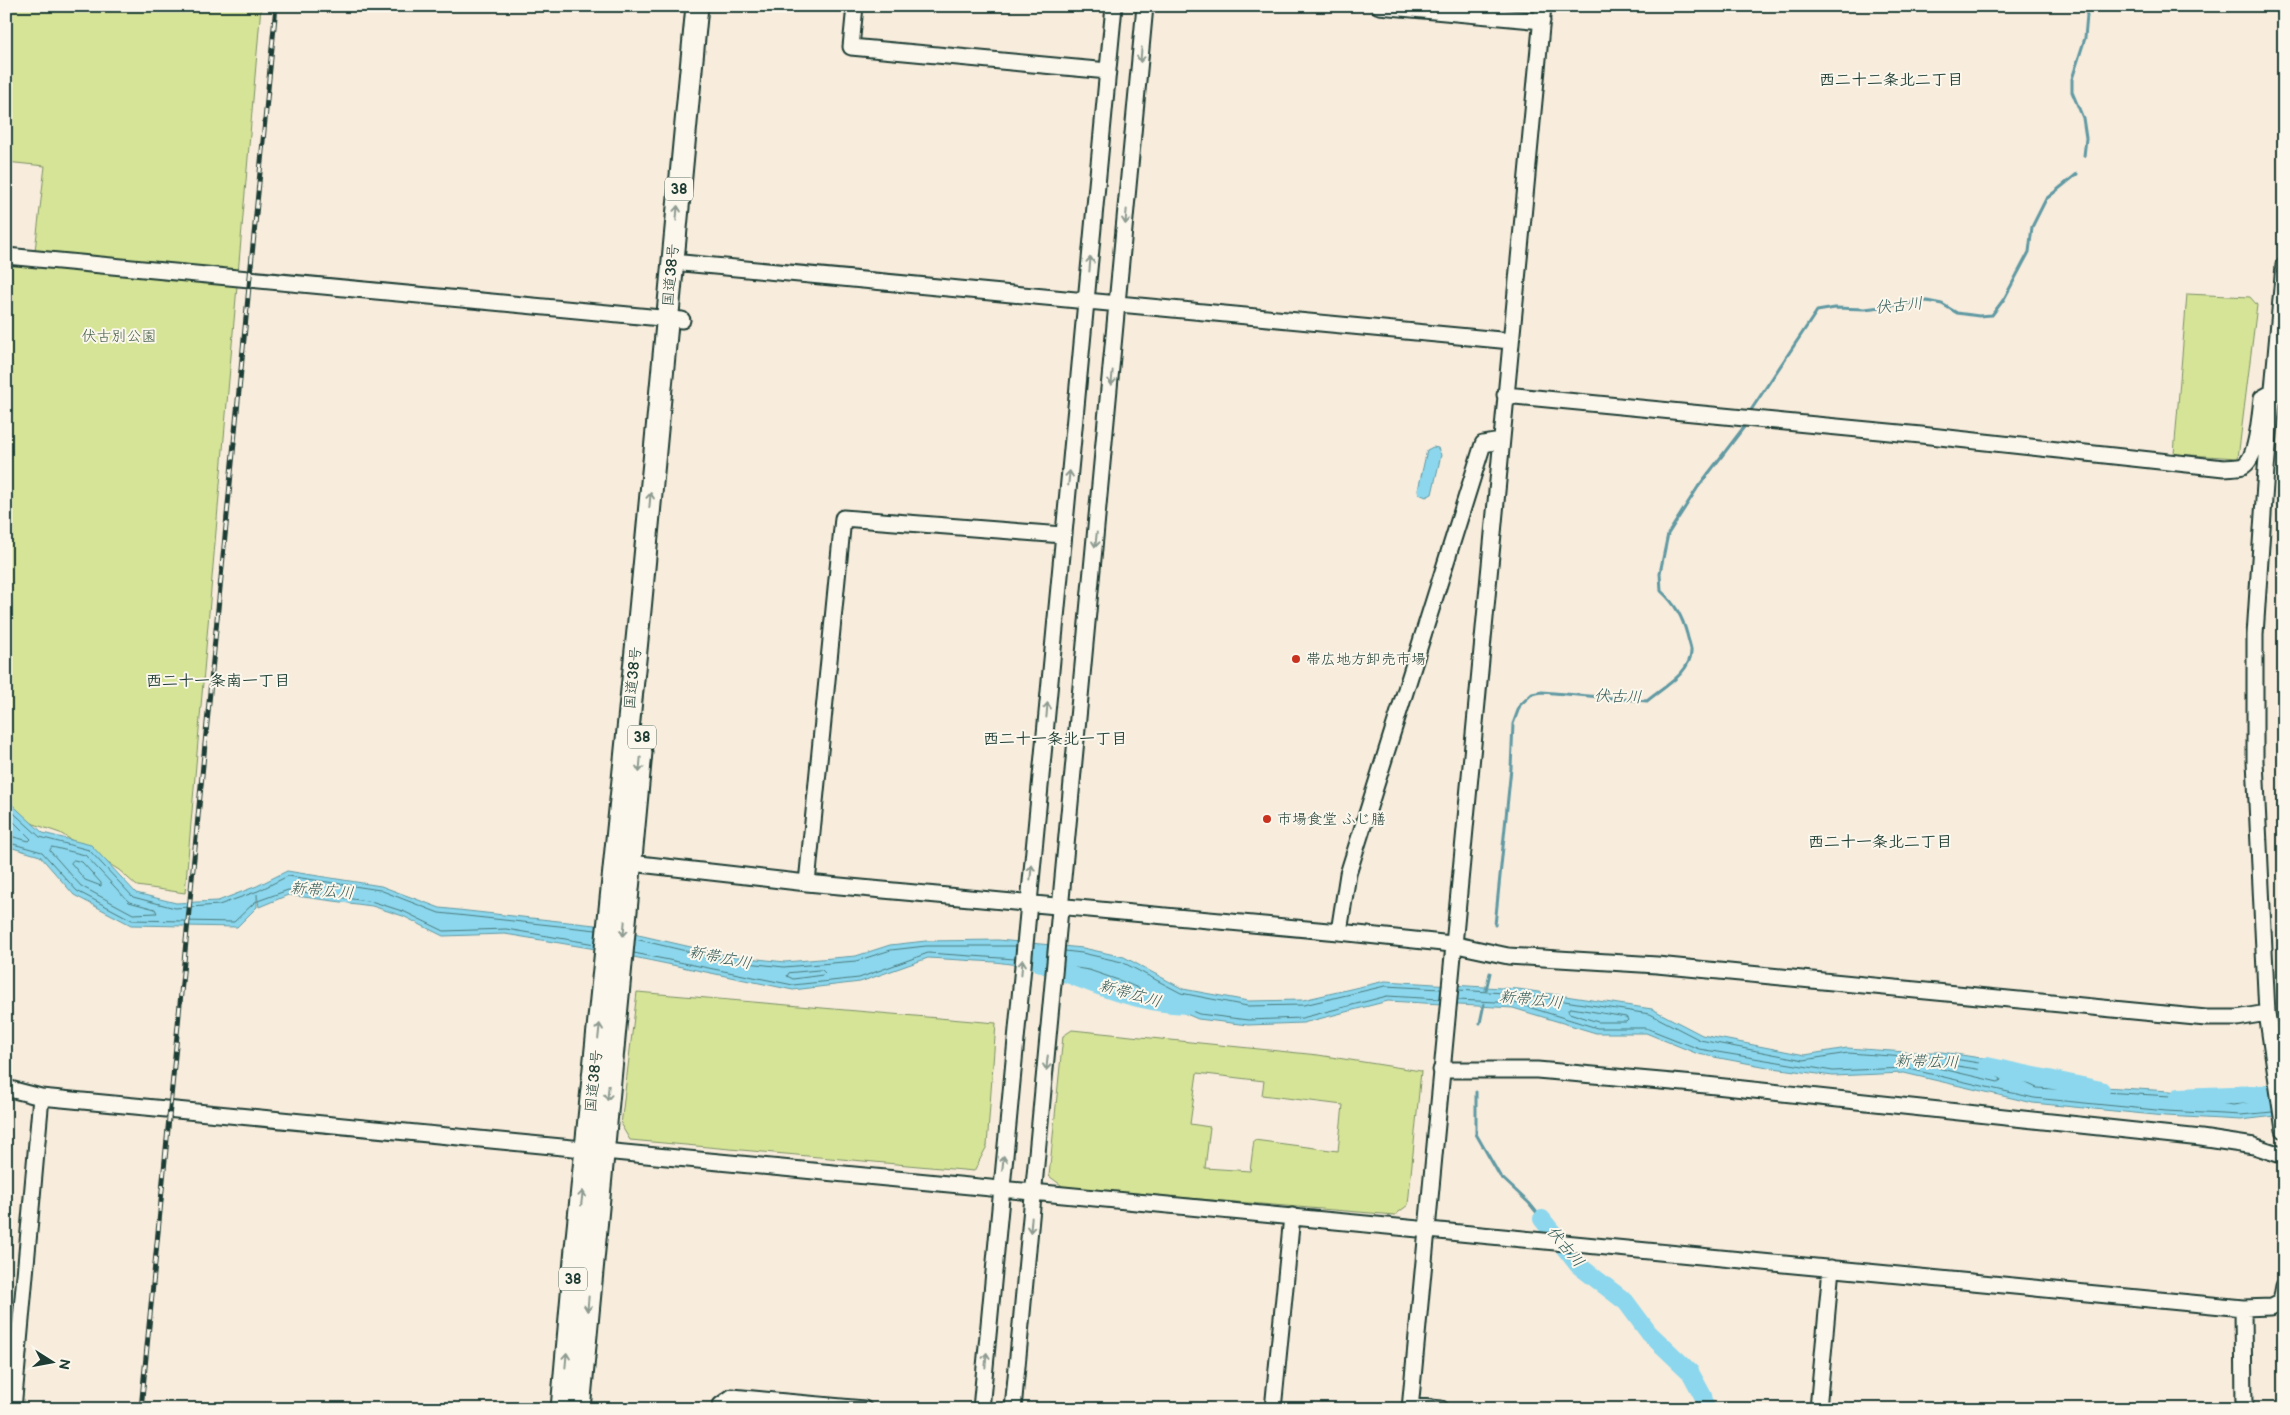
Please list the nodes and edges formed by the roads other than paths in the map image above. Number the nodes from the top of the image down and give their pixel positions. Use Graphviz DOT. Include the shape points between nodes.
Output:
graph roads {
  1 [pos="697,6"];
  2 [pos="711,6"];
  3 [pos="855,6"];
  4 [pos="1114,6"];
  5 [pos="1146,6"];
  6 [pos="1379,6"];
  7 [pos="1542,14"];
  8 [pos="1108,71"];
  9 [pos="6,256"];
  10 [pos="680,262"];
  11 [pos="2284,265"];
  12 [pos="1086,300"];
  13 [pos="1119,303"];
  14 [pos="674,319"];
  15 [pos="1511,341"];
  16 [pos="2273,392"];
  17 [pos="1505,395"];
  18 [pos="1501,442"];
  19 [pos="1063,535"];
  20 [pos="622,872"];
  21 [pos="807,883"];
  22 [pos="1028,903"];
  23 [pos="1062,906"];
  24 [pos="1339,932"];
  25 [pos="1452,944"];
  26 [pos="2268,1021"];
  27 [pos="1441,1070"];
  28 [pos="6,1088"];
  29 [pos="41,1098"];
  30 [pos="6,1100"];
  31 [pos="2284,1130"];
  32 [pos="595,1150"];
  33 [pos="2284,1156"];
  34 [pos="1001,1189"];
  35 [pos="1034,1192"];
  36 [pos="1292,1216"];
  37 [pos="1426,1229"];
  38 [pos="1831,1268"];
  39 [pos="2284,1286"];
  40 [pos="2242,1308"];
  41 [pos="1410,1407"];
  42 [pos="13,1409"];
  43 [pos="562,1409"];
  44 [pos="579,1409"];
  45 [pos="721,1409"];
  46 [pos="864,1409"];
  47 [pos="981,1409"];
  48 [pos="1013,1409"];
  49 [pos="1273,1409"];
  50 [pos="1441,1409"];
  51 [pos="1818,1409"];
  52 [pos="2244,1409"];
  10 -- 1 [label="highway, 国道38号 / 38, one-way"];
  2 -- 10 [label="highway, 国道38号 / 38"];
  3 -- 8 [label="street" via="851,46"];
  4 -- 8 [label="street"];
  5 -- 13 [label="street, one-way"];
  6 -- 7 [label="street"];
  7 -- 15 [label="street"];
  12 -- 8 [label="street, one-way"];
  9 -- 14 [label="street"];
  10 -- 12 [label="street"];
  10 -- 14 [label="highway, 国道38号 / 38"];
  11 -- 16 [label="street"];
  12 -- 13 [label="street"];
  19 -- 12 [label="street, one-way"];
  13 -- 15 [label="street"];
  13 -- 23 [label="street, one-way"];
  14 -- 20 [label="highway, 国道38号 / 38"];
  15 -- 17 [label="street"];
  16 -- 17 [label="street" via="2262,398 2254,452 2248,463 2224,468"];
  16 -- 26 [label="street" via="2255,635 2256,761"];
  17 -- 18 [label="street"];
  18 -- 24 [label="street" via="1483,444 1348,874"];
  18 -- 25 [label="street"];
  19 -- 21 [label="street" via="843,518"];
  22 -- 19 [label="street, one-way"];
  20 -- 21 [label="street"];
  20 -- 32 [label="highway, 国道38号 / 38"];
  21 -- 22 [label="street"];
  22 -- 23 [label="street"];
  34 -- 22 [label="street, one-way"];
  23 -- 24 [label="street"];
  23 -- 35 [label="street, one-way"];
  24 -- 25 [label="street"];
  25 -- 26 [label="street" via="1508,956 1667,966 2178,1016"];
  25 -- 27 [label="street"];
  26 -- 31 [label="street"];
  27 -- 33 [label="street" via="1537,1070 1745,1089 2201,1138 2254,1146"];
  27 -- 37 [label="street"];
  28 -- 29 [label="street"];
  29 -- 30 [label="street"];
  29 -- 32 [label="street"];
  29 -- 42 [label="street"];
  32 -- 34 [label="street"];
  43 -- 32 [label="highway, 国道38号 / 38, one-way" via="576,1248"];
  32 -- 44 [label="highway, 国道38号 / 38, one-way"];
  34 -- 35 [label="street"];
  47 -- 34 [label="street, one-way"];
  35 -- 36 [label="street"];
  35 -- 48 [label="street, one-way"];
  36 -- 37 [label="street"];
  36 -- 49 [label="street"];
  37 -- 38 [label="street"];
  37 -- 41 [label="street"];
  38 -- 40 [label="street"];
  38 -- 51 [label="street"];
  39 -- 40 [label="street" via="2281,1302 2271,1307"];
  40 -- 52 [label="street"];
  41 -- 50 [label="street"];
  45 -- 46 [label="street" via="721,1405 732,1397"];
}
